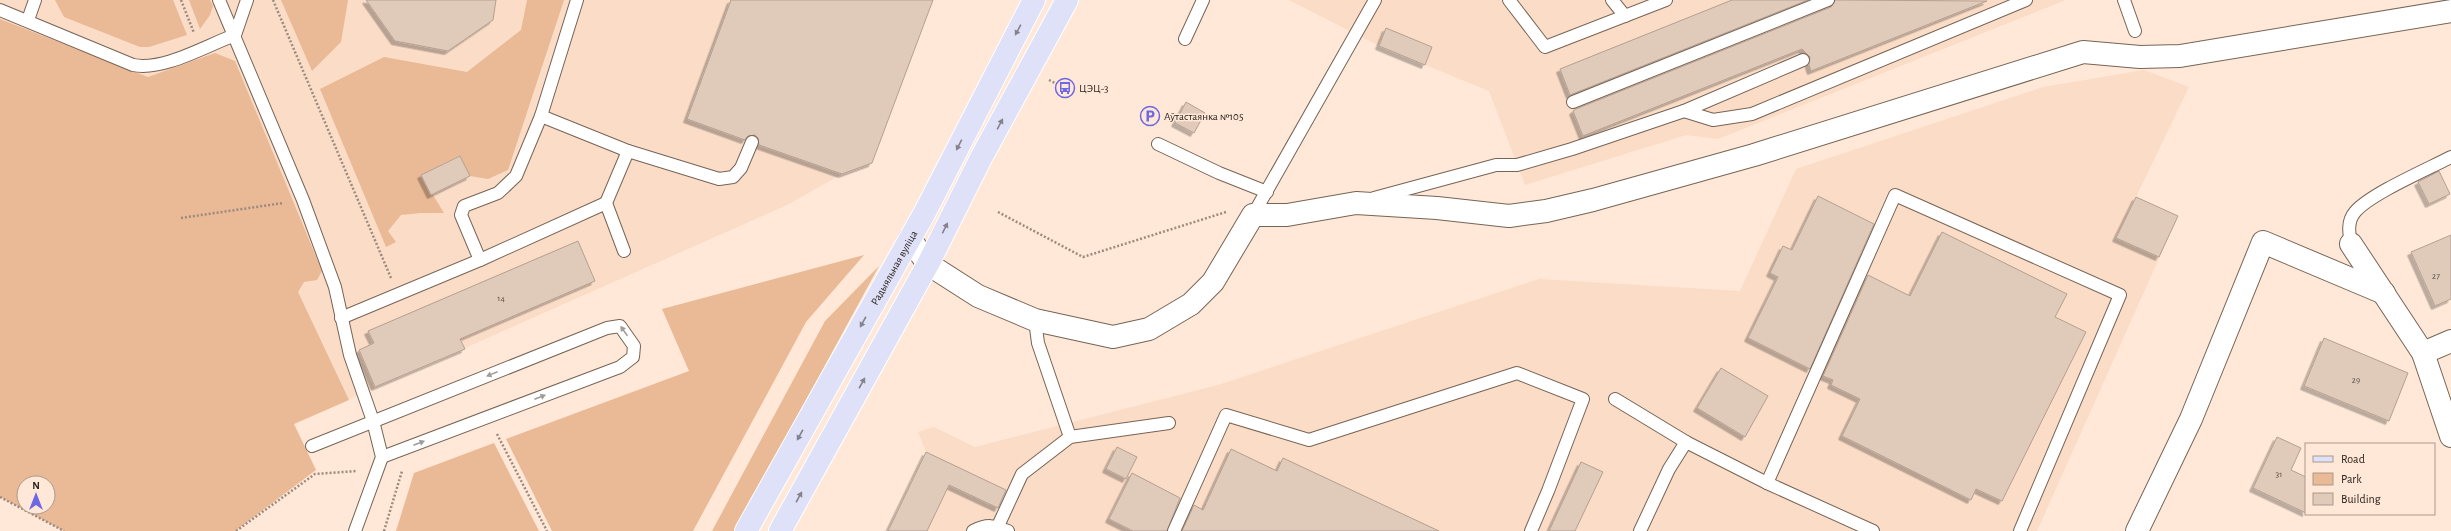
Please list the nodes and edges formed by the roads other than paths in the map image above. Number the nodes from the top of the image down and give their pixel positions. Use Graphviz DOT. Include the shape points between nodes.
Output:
graph roads {
  1 [pos="35,0"];
  2 [pos="219,0"];
  3 [pos="246,0"];
  4 [pos="577,0"];
  5 [pos="1034,0"];
  6 [pos="1067,0"];
  7 [pos="1203,0"];
  8 [pos="1375,0"];
  9 [pos="1509,0"];
  10 [pos="1612,0"];
  11 [pos="1666,0"];
  12 [pos="1828,0"];
  13 [pos="2026,0"];
  14 [pos="2124,0"];
  15 [pos="0,10"];
  16 [pos="2451,10"];
  17 [pos="1625,16"];
  18 [pos="28,20"];
  19 [pos="2135,31"];
  20 [pos="235,35"];
  21 [pos="1185,39"];
  22 [pos="1803,60"];
  23 [pos="1573,102"];
  24 [pos="1684,111"];
  25 [pos="541,116"];
  26 [pos="752,142"];
  27 [pos="1158,144"];
  28 [pos="628,151"];
  29 [pos="2451,158"];
  30 [pos="1267,192"];
  31 [pos="606,203"];
  32 [pos="1356,203"];
  33 [pos="1253,215"];
  34 [pos="910,239"];
  35 [pos="2351,244"];
  36 [pos="624,251"];
  37 [pos="480,260"];
  38 [pos="928,264"];
  39 [pos="2384,293"];
  40 [pos="341,318"];
  41 [pos="1035,320"];
  42 [pos="2451,341"];
  43 [pos="2423,353"];
  44 [pos="1615,399"];
  45 [pos="373,421"];
  46 [pos="1169,423"];
  47 [pos="2451,436"];
  48 [pos="1070,437"];
  49 [pos="1686,442"];
  50 [pos="312,446"];
  51 [pos="382,457"];
  52 [pos="1767,483"];
  53 [pos="1003,529"];
  54 [pos="355,531"];
  55 [pos="746,531"];
  56 [pos="780,531"];
  57 [pos="974,531"];
  58 [pos="1174,531"];
  59 [pos="1531,531"];
  60 [pos="1640,531"];
  61 [pos="1873,531"];
  62 [pos="2020,531"];
  63 [pos="2137,531"];
  1 -- 18 [label="lane"];
  2 -- 20 [label="lane"];
  3 -- 20 [label="lane"];
  4 -- 25 [label="lane"];
  5 -- 34 [label="main road, Радыяльная вуліца, one-way"];
  38 -- 6 [label="main road, one-way" via="981,158"];
  7 -- 21 [label="lane"];
  8 -- 30 [label="lane"];
  9 -- 17 [label="lane" via="1545,48"];
  10 -- 17 [label="lane"];
  11 -- 17 [label="lane"];
  12 -- 23 [label="lane"];
  13 -- 24 [label="lane" via="1752,114 1713,120"];
  14 -- 19 [label="lane"];
  15 -- 18 [label="lane"];
  16 -- 32 [label="street" via="2180,56 2140,57 2083,52 1754,155 1546,211 1509,216"];
  18 -- 20 [label="lane" via="133,65 144,67 160,65"];
  20 -- 40 [label="lane" via="303,200 335,287"];
  22 -- 24 [label="lane"];
  24 -- 32 [label="lane" via="1517,165 1496,165"];
  25 -- 28 [label="lane"];
  25 -- 37 [label="lane" via="510,183 498,193 464,206 461,215"];
  26 -- 28 [label="lane" via="741,168 733,177 719,179"];
  27 -- 30 [label="lane"];
  28 -- 31 [label="lane"];
  29 -- 35 [label="lane" via="2368,200 2354,212 2348,228"];
  30 -- 33 [label="lane"];
  31 -- 36 [label="lane"];
  31 -- 37 [label="lane"];
  32 -- 33 [label="street" via="1287,215"];
  33 -- 41 [label="street" via="1213,282 1191,304 1149,329 1113,337"];
  34 -- 38 [label="street"];
  34 -- 55 [label="main road, Радыяльная вуліца, one-way"];
  35 -- 39 [label="street"];
  37 -- 40 [label="lane"];
  38 -- 41 [label="street" via="978,296"];
  56 -- 38 [label="main road, one-way"];
  39 -- 43 [label="street"];
  39 -- 63 [label="street" via="2263,242 2191,420"];
  40 -- 45 [label="lane" via="350,355"];
  41 -- 48 [label="lane" via="1038,343"];
  42 -- 43 [label="street"];
  43 -- 47 [label="street"];
  44 -- 49 [label="lane"];
  45 -- 50 [label="lane"];
  45 -- 51 [label="lane"];
  51 -- 45 [label="lane, one-way" via="620,367 632,357 634,346 620,326 608,328"];
  46 -- 48 [label="lane"];
  48 -- 53 [label="lane" via="1022,474"];
  49 -- 52 [label="lane"];
  49 -- 60 [label="lane" via="1669,468"];
  51 -- 54 [label="lane"];
  52 -- 61 [label="lane"];
  52 -- 62 [label="lane" via="1895,195 2120,295"];
  53 -- 57 [label="lane" via="984,525"];
  58 -- 59 [label="lane" via="1226,415 1309,440 1517,372 1582,399"];
}
